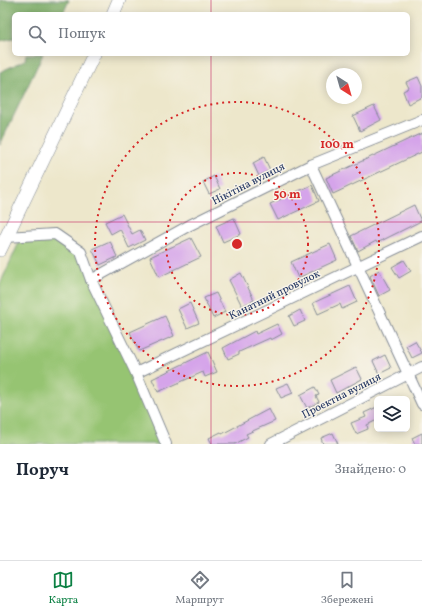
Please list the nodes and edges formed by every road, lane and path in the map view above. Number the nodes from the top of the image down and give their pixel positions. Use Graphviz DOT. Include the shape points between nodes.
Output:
graph roads {
  1 [pos="119,0"];
  2 [pos="114,12"];
  3 [pos="93,56"];
  4 [pos="422,120"];
  5 [pos="311,165"];
  6 [pos="422,236"];
  7 [pos="6,237"];
  8 [pos="0,250"];
  9 [pos="357,267"];
  10 [pos="91,280"];
  11 [pos="422,368"];
  12 [pos="136,373"];
  13 [pos="408,375"];
  14 [pos="422,404"];
  15 [pos="166,444"];
  16 [pos="271,444"];
  1 -- 2 [label="main road"];
  3 -- 7 [label="main road"];
  4 -- 5 [label="street, Нікітіна вулиця"];
  5 -- 9 [label="street"];
  5 -- 10 [label="street, Нікітіна вулиця" via="190,225"];
  6 -- 9 [label="street, Канатний провулок"];
  7 -- 8 [label="main road"];
  7 -- 10 [label="street" via="54,234 81,252"];
  9 -- 12 [label="street, Канатний провулок"];
  9 -- 13 [label="street"];
  10 -- 12 [label="street"];
  11 -- 13 [label="street, Проектна вулиця"];
  12 -- 15 [label="street"];
  13 -- 14 [label="street"];
  13 -- 16 [label="street, Проектна вулиця"];
}
